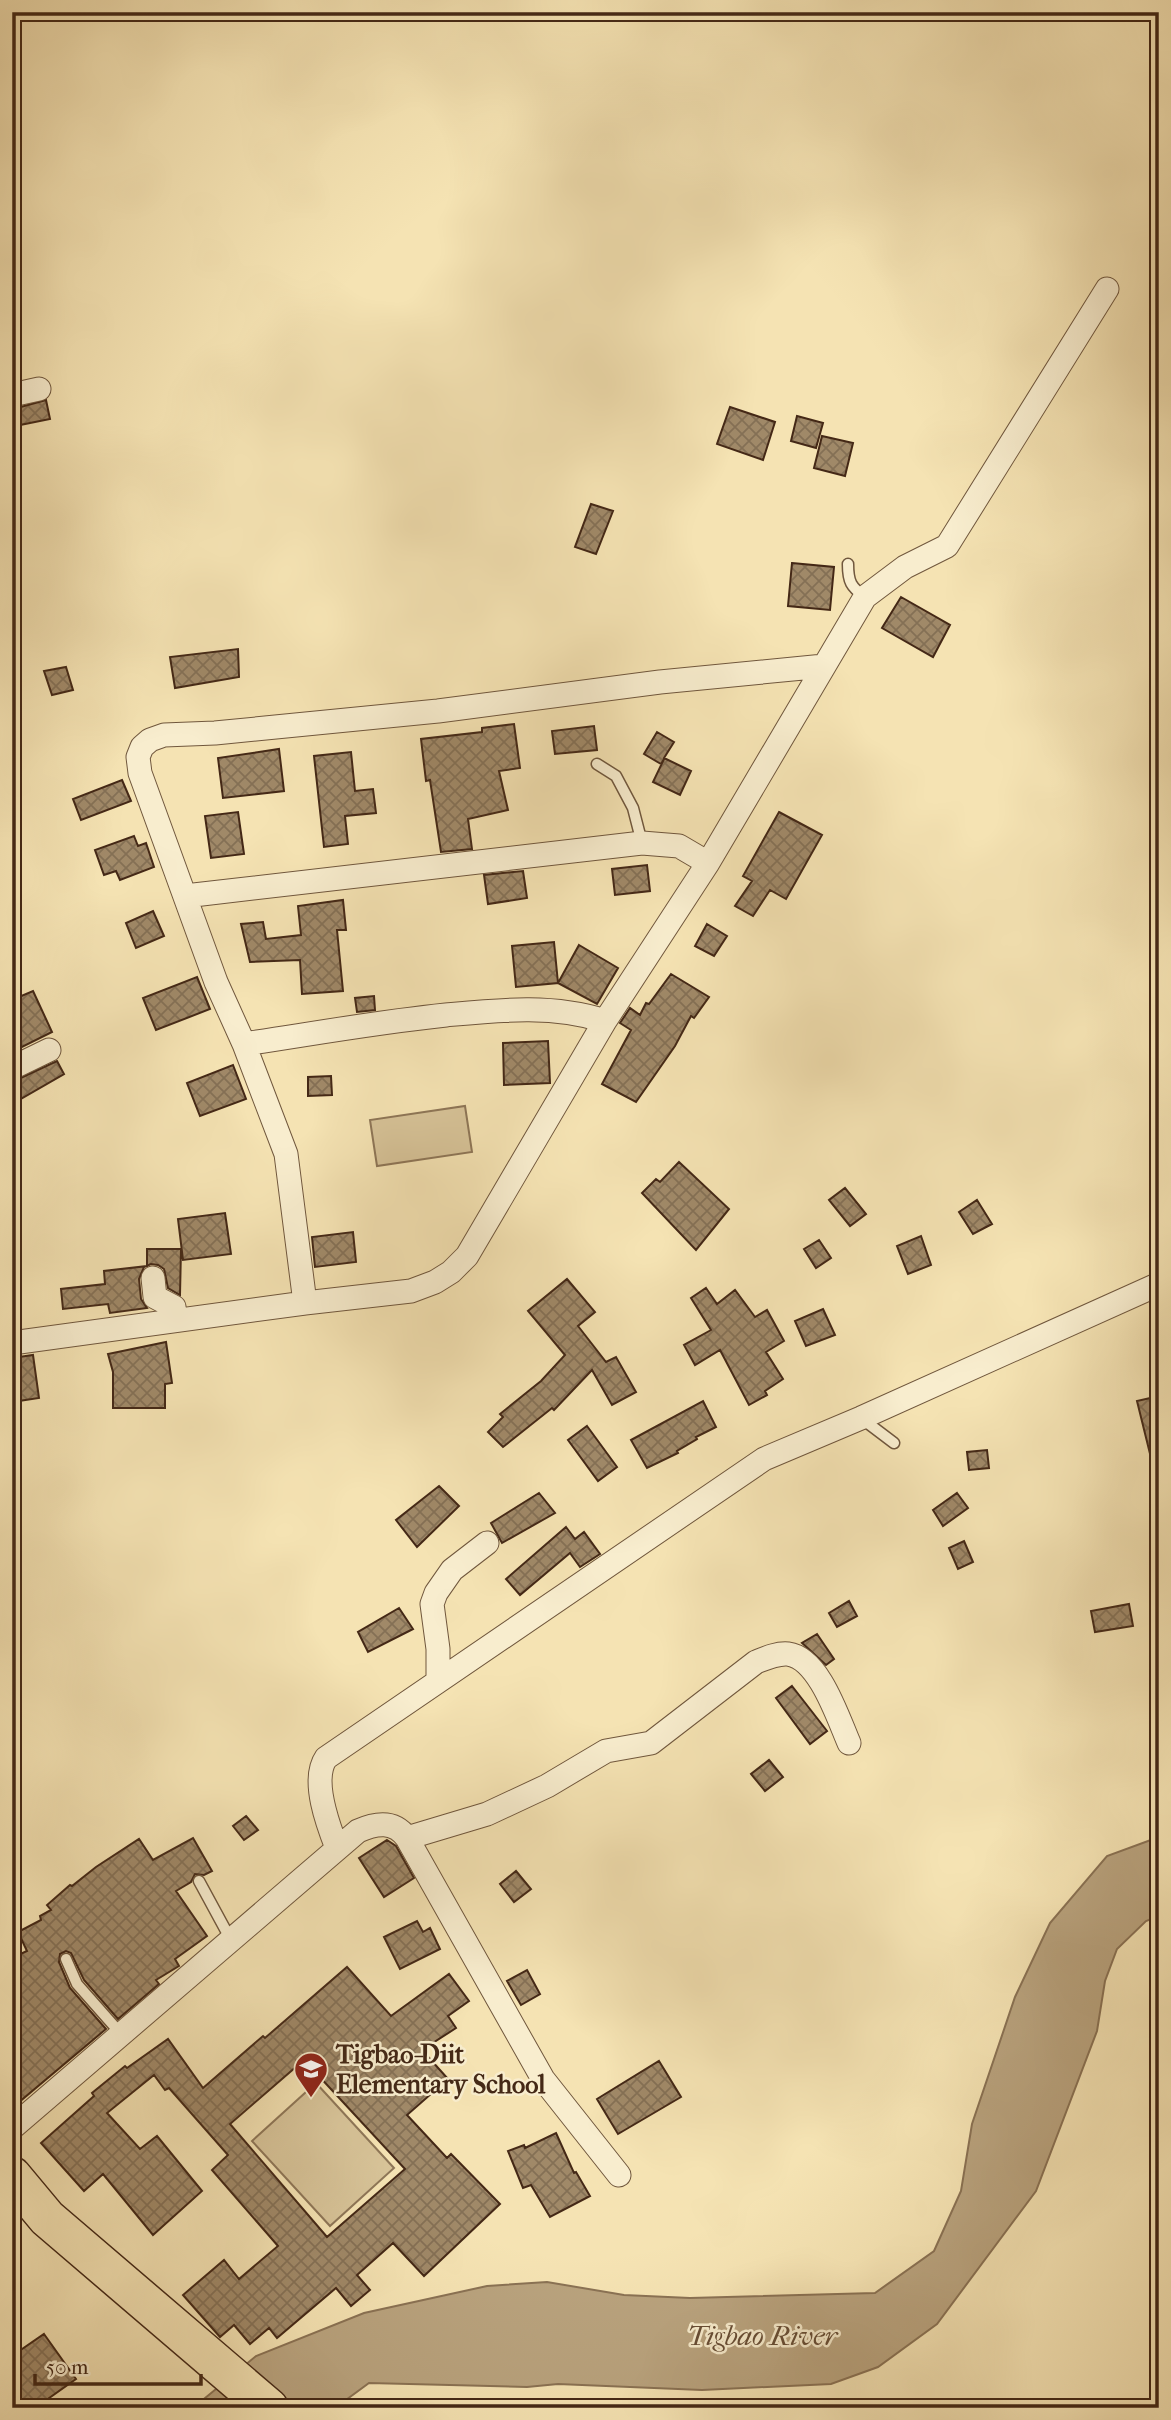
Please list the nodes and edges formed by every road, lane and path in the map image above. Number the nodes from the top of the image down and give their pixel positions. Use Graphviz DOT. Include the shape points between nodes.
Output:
graph roads {
  1 [pos="1107,289"];
  2 [pos="39,389"];
  3 [pos="12,395"];
  4 [pos="848,564"];
  5 [pos="864,597"];
  6 [pos="824,666"];
  7 [pos="597,764"];
  8 [pos="642,843"];
  9 [pos="708,863"];
  10 [pos="185,895"];
  11 [pos="605,1021"];
  12 [pos="244,1044"];
  13 [pos="49,1050"];
  14 [pos="12,1068"];
  15 [pos="153,1278"];
  16 [pos="1159,1284"];
  17 [pos="305,1303"];
  18 [pos="176,1320"];
  19 [pos="12,1343"];
  20 [pos="860,1418"];
  21 [pos="894,1443"];
  22 [pos="487,1542"];
  23 [pos="438,1681"];
  24 [pos="849,1743"];
  25 [pos="407,1838"];
  26 [pos="337,1848"];
  27 [pos="199,1881"];
  28 [pos="231,1940"];
  29 [pos="65,1959"];
  30 [pos="121,2035"];
  31 [pos="12,2128"];
  32 [pos="619,2175"];
  33 [pos="12,2176"];
  34 [pos="269,2408"];
  1 -- 5 [label="street" via="947,545 905,566"];
  2 -- 3 [label="street"];
  4 -- 5 [label="lane" via="848,580"];
  5 -- 6 [label="street"];
  6 -- 9 [label="street"];
  6 -- 10 [label="street" via="150,740 140,751 140,773"];
  7 -- 8 [label="lane" via="616,776 633,808"];
  8 -- 9 [label="street" via="679,846"];
  8 -- 10 [label="street"];
  9 -- 11 [label="street"];
  10 -- 12 [label="street"];
  11 -- 12 [label="street" via="515,1008"];
  11 -- 17 [label="street" via="467,1255 451,1272 411,1290"];
  12 -- 17 [label="street" via="286,1154"];
  13 -- 14 [label="street"];
  15 -- 18 [label="street" via="155,1297 174,1307"];
  16 -- 20 [label="street"];
  17 -- 18 [label="street"];
  18 -- 19 [label="street"];
  20 -- 21 [label="lane"];
  20 -- 23 [label="street" via="764,1458"];
  22 -- 23 [label="street" via="453,1570 432,1604"];
  23 -- 26 [label="street" via="323,1762 324,1810"];
  24 -- 25 [label="street" via="811,1668 785,1653 756,1661 651,1743 606,1751 487,1814"];
  25 -- 26 [label="street" via="389,1824 374,1824"];
  25 -- 32 [label="street" via="543,2079"];
  26 -- 28 [label="street"];
  27 -- 28 [label="lane"];
  28 -- 30 [label="street"];
  29 -- 30 [label="lane" via="77,1984"];
  30 -- 31 [label="street"];
  33 -- 34 [label="highway" via="47,2218"];
}
